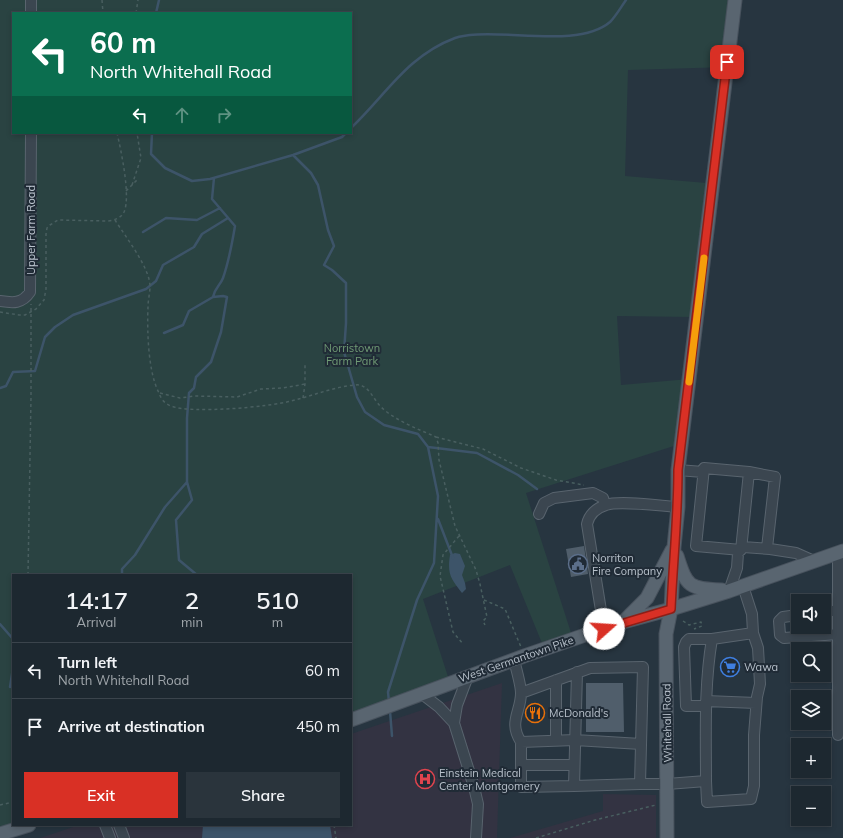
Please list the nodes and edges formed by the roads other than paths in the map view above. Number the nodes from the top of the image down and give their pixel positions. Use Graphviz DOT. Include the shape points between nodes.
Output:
graph roads {
  1 [pos="31,0"];
  2 [pos="735,0"];
  3 [pos="31,12"];
  4 [pos="31,134"];
  5 [pos="0,301"];
  6 [pos="678,470"];
  7 [pos="703,472"];
  8 [pos="749,472"];
  9 [pos="605,505"];
  10 [pos="678,507"];
  11 [pos="539,514"];
  12 [pos="674,547"];
  13 [pos="767,548"];
  14 [pos="741,550"];
  15 [pos="841,552"];
  16 [pos="814,561"];
  17 [pos="743,586"];
  18 [pos="729,591"];
  19 [pos="671,609"];
  20 [pos="838,610"];
  21 [pos="831,611"];
  22 [pos="791,616"];
  23 [pos="623,622"];
  24 [pos="604,629"];
  25 [pos="753,633"];
  26 [pos="838,634"];
  27 [pos="712,639"];
  28 [pos="519,658"];
  29 [pos="578,672"];
  30 [pos="468,676"];
  31 [pos="556,680"];
  32 [pos="521,693"];
  33 [pos="422,694"];
  34 [pos="706,703"];
  35 [pos="756,703"];
  36 [pos="352,720"];
  37 [pos="454,724"];
  38 [pos="838,735"];
  39 [pos="575,740"];
  40 [pos="556,741"];
  41 [pos="521,742"];
  42 [pos="641,744"];
  43 [pos="574,764"];
  44 [pos="521,765"];
  45 [pos="706,781"];
  46 [pos="640,784"];
  47 [pos="667,784"];
  48 [pos="574,786"];
  49 [pos="26,826"];
  50 [pos="105,826"];
  51 [pos="120,826"];
  52 [pos="0,834"];
  53 [pos="110,838"];
  54 [pos="124,838"];
  55 [pos="476,838"];
  56 [pos="667,838"];
  1 -- 3 [label="street"];
  2 -- 6 [label="main road, Whitehall Road"];
  4 -- 5 [label="street, Upper Farm Road" via="30,292 19,302"];
  6 -- 7 [label="street"];
  6 -- 10 [label="main road, Whitehall Road"];
  7 -- 8 [label="street" via="704,468"];
  7 -- 14 [label="street" via="696,546"];
  8 -- 13 [label="street" via="775,477"];
  8 -- 14 [label="street"];
  9 -- 10 [label="street" via="616,503"];
  9 -- 11 [label="street" via="603,498 594,493 554,498 544,503"];
  9 -- 24 [label="street" via="588,518 587,524"];
  10 -- 12 [label="main road, Whitehall Road"];
  12 -- 18 [label="main road" via="683,577 688,582 697,588"];
  12 -- 19 [label="main road, Whitehall Road"];
  12 -- 23 [label="main road" via="647,598"];
  13 -- 14 [label="street"];
  13 -- 16 [label="street" via="796,553"];
  14 -- 18 [label="street" via="738,553 737,568"];
  15 -- 16 [label="main road, West Germantown Pike"];
  15 -- 20 [label="street"];
  16 -- 17 [label="main road, West Germantown Pike"];
  17 -- 18 [label="main road, West Germantown Pike"];
  17 -- 25 [label="street" via="752,614"];
  18 -- 19 [label="main road, West Germantown Pike"];
  19 -- 23 [label="main road, West Germantown Pike"];
  19 -- 47 [label="main road, Whitehall Road" via="666,634"];
  20 -- 21 [label="street"];
  20 -- 26 [label="street"];
  22 -- 26 [label="street" via="782,617 779,621 780,635 784,638"];
  23 -- 24 [label="main road, West Germantown Pike"];
  24 -- 28 [label="main road, West Germantown Pike"];
  25 -- 27 [label="street"];
  25 -- 35 [label="street" via="758,648 760,684"];
  26 -- 38 [label="street"];
  27 -- 34 [label="street" via="707,665"];
  27 -- 34 [label="street" via="689,639 684,647 686,706"];
  28 -- 30 [label="main road, West Germantown Pike"];
  28 -- 32 [label="street"];
  29 -- 31 [label="street"];
  29 -- 39 [label="street"];
  29 -- 42 [label="street" via="590,668 643,667"];
  30 -- 33 [label="main road, West Germantown Pike"];
  30 -- 37 [label="street" via="457,705"];
  31 -- 32 [label="street"];
  31 -- 40 [label="street"];
  32 -- 41 [label="street" via="515,723"];
  33 -- 36 [label="main road, West Germantown Pike"];
  33 -- 37 [label="street" via="439,707"];
  34 -- 35 [label="street"];
  34 -- 45 [label="street"];
  35 -- 45 [label="street" via="754,786 751,799 708,802"];
  37 -- 55 [label="street" via="476,792"];
  39 -- 40 [label="street"];
  39 -- 42 [label="street"];
  39 -- 43 [label="street"];
  40 -- 41 [label="street"];
  41 -- 44 [label="street"];
  42 -- 46 [label="street"];
  43 -- 44 [label="street"];
  43 -- 48 [label="street"];
  44 -- 48 [label="street" via="521,787"];
  45 -- 47 [label="street"];
  46 -- 47 [label="street"];
  46 -- 48 [label="street"];
  47 -- 56 [label="main road, Whitehall Road"];
  49 -- 52 [label="main road"];
  50 -- 53 [label="street"];
  51 -- 54 [label="street"];
}
